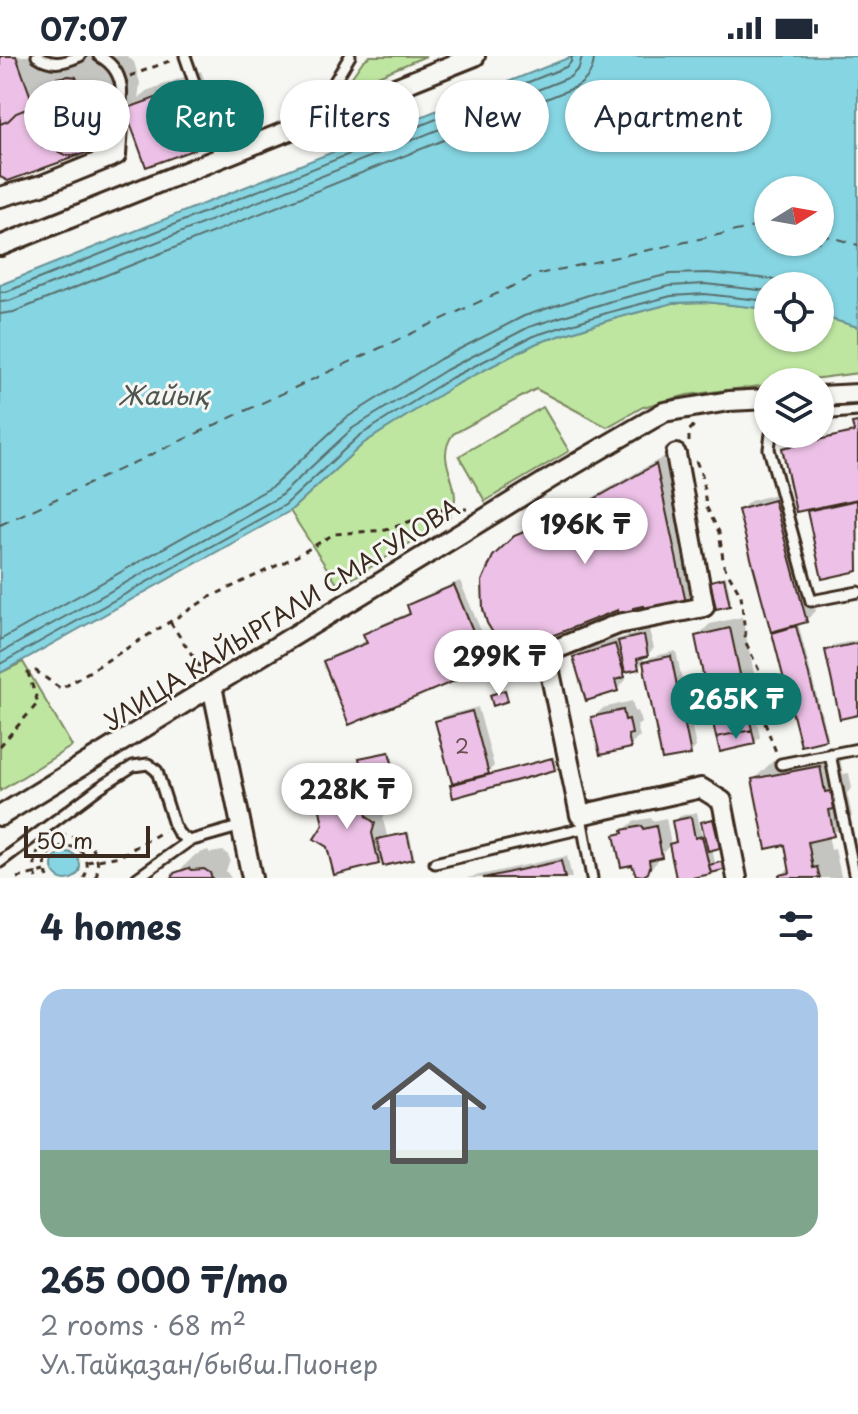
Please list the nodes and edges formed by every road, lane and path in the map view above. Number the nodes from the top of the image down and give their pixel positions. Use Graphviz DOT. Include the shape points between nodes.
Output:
graph roads {
  1 [pos="37,56"];
  2 [pos="80,56"];
  3 [pos="99,56"];
  4 [pos="184,56"];
  5 [pos="350,56"];
  6 [pos="475,56"];
  7 [pos="120,79"];
  8 [pos="335,80"];
  9 [pos="414,80"];
  10 [pos="280,133"];
  11 [pos="116,152"];
  12 [pos="220,157"];
  13 [pos="0,197"];
  14 [pos="0,246"];
  15 [pos="858,394"];
  16 [pos="834,395"];
  17 [pos="754,400"];
  18 [pos="858,411"];
  19 [pos="834,413"];
  20 [pos="699,420"];
  21 [pos="769,448"];
  22 [pos="683,451"];
  23 [pos="696,461"];
  24 [pos="484,519"];
  25 [pos="858,592"];
  26 [pos="170,622"];
  27 [pos="212,686"];
  28 [pos="0,746"];
  29 [pos="858,749"];
  30 [pos="830,754"];
  31 [pos="781,764"];
  32 [pos="0,816"];
  33 [pos="582,821"];
  34 [pos="174,825"];
  35 [pos="242,826"];
  36 [pos="59,835"];
  37 [pos="858,835"];
  38 [pos="847,837"];
  39 [pos="189,841"];
  40 [pos="45,843"];
  41 [pos="89,845"];
  42 [pos="82,852"];
  43 [pos="37,855"];
  44 [pos="46,860"];
  45 [pos="97,860"];
  46 [pos="0,862"];
  47 [pos="87,862"];
  48 [pos="435,863"];
  49 [pos="45,871"];
  50 [pos="36,876"];
  51 [pos="17,878"];
  52 [pos="48,878"];
  53 [pos="84,878"];
  54 [pos="96,878"];
  55 [pos="137,878"];
  56 [pos="252,878"];
  57 [pos="592,878"];
  58 [pos="737,878"];
  59 [pos="855,878"];
  1 -- 2 [label="lane" via="56,64"];
  3 -- 7 [label="lane"];
  4 -- 7 [label="path"];
  4 -- 12 [label="lane"];
  5 -- 8 [label="lane"];
  6 -- 9 [label="street"];
  10 -- 12 [label="street"];
  11 -- 13 [label="street"];
  12 -- 14 [label="street"];
  15 -- 16 [label="street"];
  17 -- 24 [label="street, УЛИЦА КАЙЫРГАЛИ СМАГУЛОВА" via="664,412"];
  18 -- 19 [label="lane"];
  20 -- 22 [label="path"];
  21 -- 25 [label="lane" via="811,601"];
  22 -- 33 [label="street" via="704,607 618,624 546,653"];
  23 -- 31 [label="path" via="724,566 741,595 746,643 764,681 763,718"];
  24 -- 26 [label="path" via="468,509 442,510 386,530 334,534"];
  24 -- 27 [label="street, УЛИЦА КАЙЫРГАЛИ СМАГУЛОВА"];
  26 -- 27 [label="path"];
  26 -- 28 [label="path" via="61,689 36,671 28,673 38,703"];
  27 -- 32 [label="street, УЛИЦА КАЙЫРГАЛИ СМАГУЛОВА"];
  27 -- 35 [label="street"];
  29 -- 30 [label="lane"];
  30 -- 31 [label="lane"];
  30 -- 38 [label="lane"];
  33 -- 48 [label="lane"];
  33 -- 57 [label="lane"];
  33 -- 58 [label="street" via="701,788 722,801"];
  34 -- 39 [label="lane"];
  34 -- 45 [label="path" via="120,856"];
  34 -- 46 [label="lane" via="157,771 148,764 133,766"];
  35 -- 39 [label="lane"];
  35 -- 56 [label="street"];
  36 -- 41 [label="path"];
  37 -- 38 [label="lane"];
  38 -- 59 [label="lane"];
  39 -- 55 [label="lane"];
  40 -- 43 [label="path"];
  41 -- 42 [label="path"];
  41 -- 45 [label="path"];
  42 -- 44 [label="path" via="61,846"];
  42 -- 47 [label="path"];
  43 -- 44 [label="path"];
  43 -- 50 [label="path"];
  44 -- 49 [label="path"];
  45 -- 47 [label="path"];
  45 -- 54 [label="path"];
  47 -- 53 [label="path"];
  49 -- 50 [label="path"];
  49 -- 52 [label="path"];
  50 -- 51 [label="path"];
}
